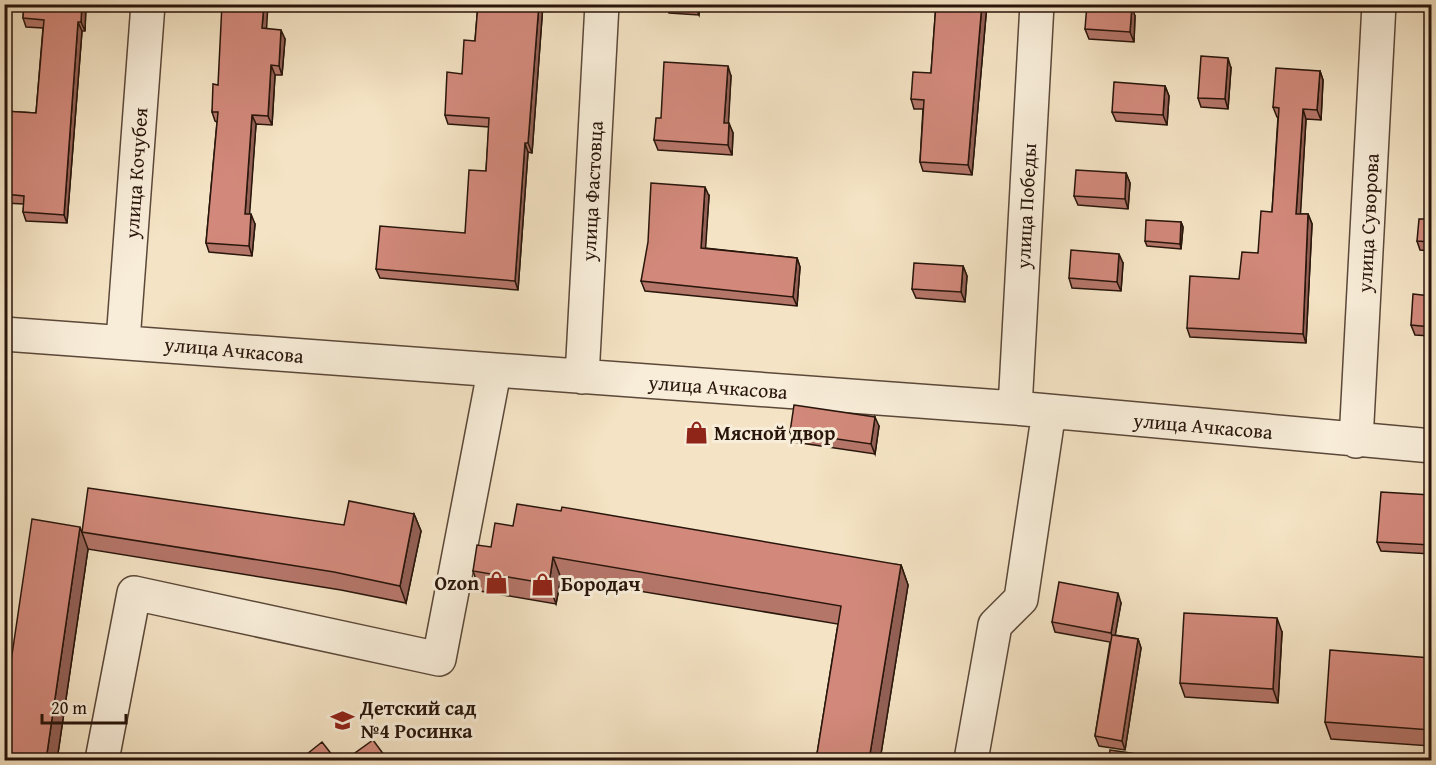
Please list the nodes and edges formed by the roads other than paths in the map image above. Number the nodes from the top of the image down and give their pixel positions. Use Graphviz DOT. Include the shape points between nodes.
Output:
graph roads {
  1 [pos="148,4"];
  2 [pos="602,4"];
  3 [pos="1037,4"];
  4 [pos="1379,4"];
  5 [pos="5,335"];
  6 [pos="123,341"];
  7 [pos="494,372"];
  8 [pos="582,377"];
  9 [pos="1015,408"];
  10 [pos="1049,411"];
  11 [pos="1356,441"];
  12 [pos="1431,446"];
  13 [pos="102,760"];
  14 [pos="971,760"];
  1 -- 6 [label="street, улица Кочубея"];
  2 -- 8 [label="street, улица Фастовца"];
  3 -- 9 [label="street, улица Победы"];
  4 -- 11 [label="street, улица Суворова"];
  5 -- 6 [label="street, улица Ачкасова"];
  6 -- 7 [label="street, улица Ачкасова"];
  7 -- 8 [label="street, улица Ачкасова"];
  7 -- 13 [label="street" via="439,659 134,593"];
  8 -- 9 [label="street, улица Ачкасова"];
  9 -- 10 [label="street, улица Ачкасова"];
  10 -- 11 [label="street, улица Ачкасова"];
  10 -- 14 [label="street" via="1021,599 995,626"];
  11 -- 12 [label="street, улица Ачкасова"];
}
